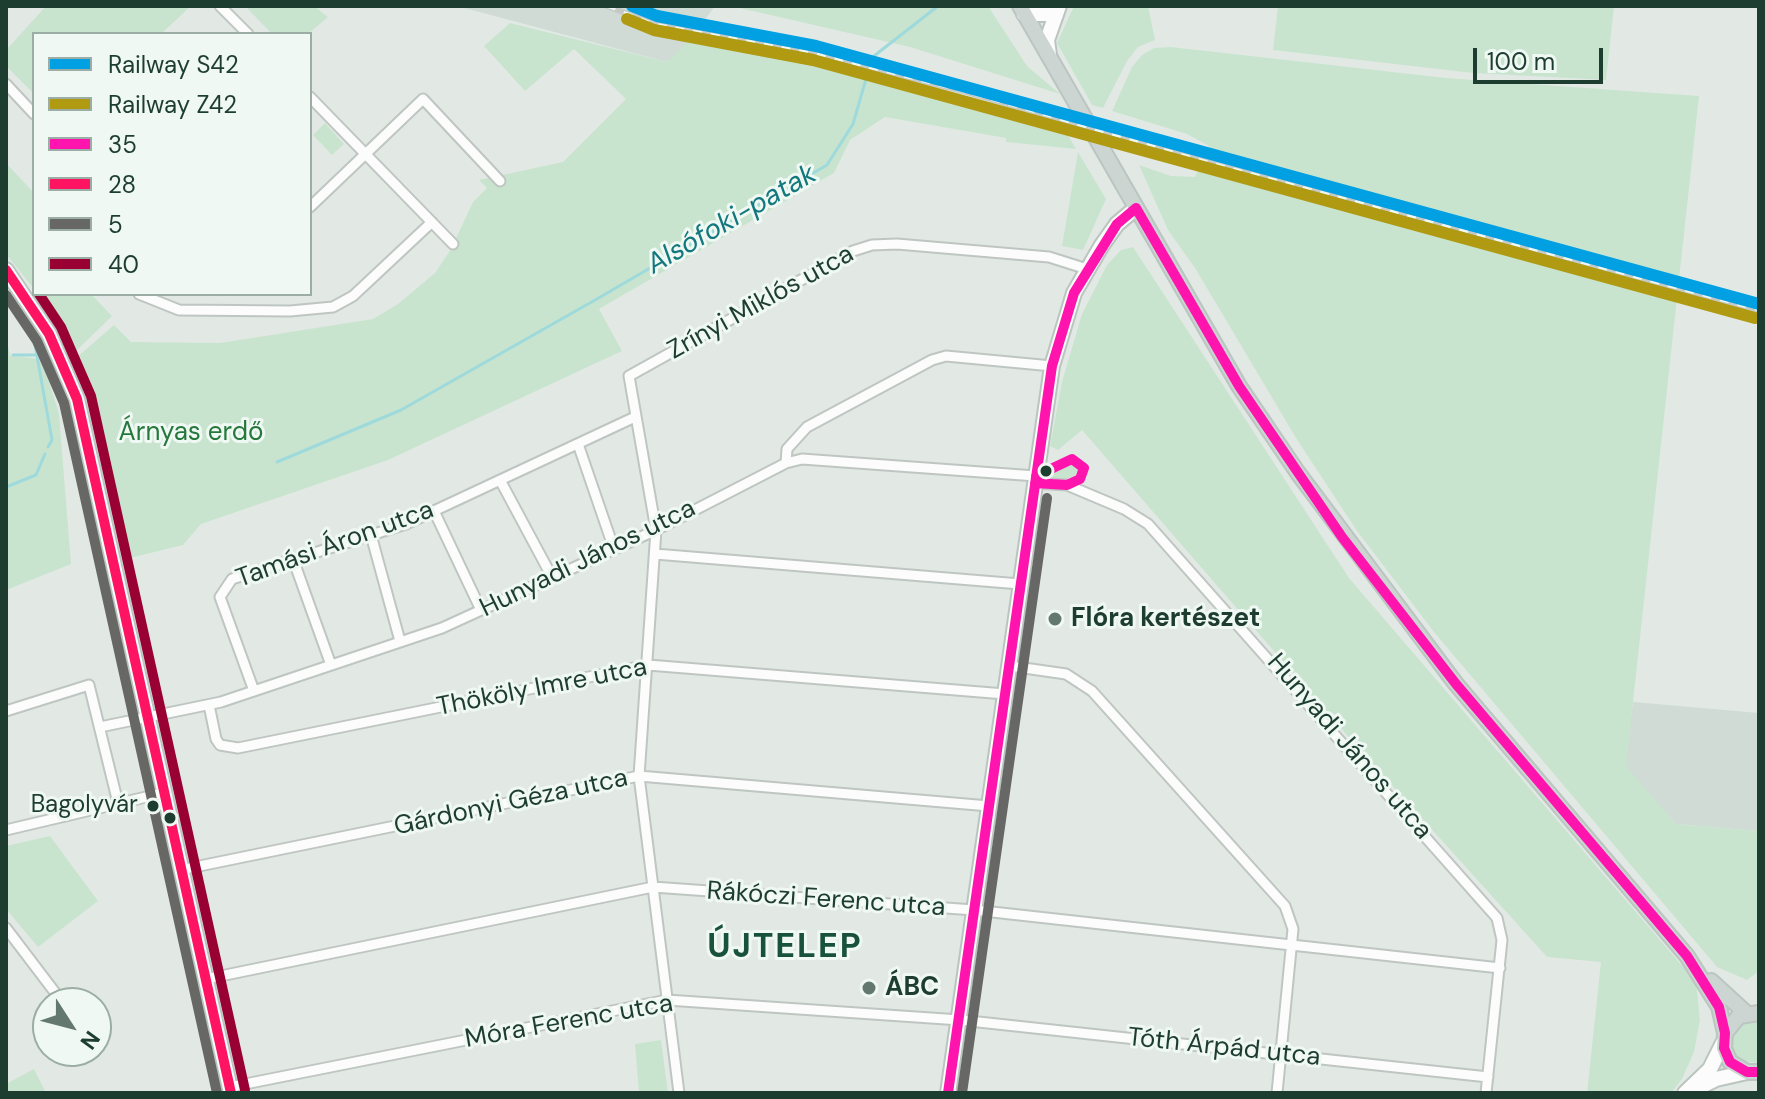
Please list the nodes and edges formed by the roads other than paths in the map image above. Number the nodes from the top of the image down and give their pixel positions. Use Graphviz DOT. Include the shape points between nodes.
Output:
graph roads {
  1 [pos="220,6"];
  2 [pos="1058,6"];
  3 [pos="1026,9"];
  4 [pos="246,32"];
  5 [pos="1049,55"];
  6 [pos="6,84"];
  7 [pos="312,99"];
  8 [pos="32,112"];
  9 [pos="365,153"];
  10 [pos="500,181"];
  11 [pos="312,205"];
  12 [pos="1136,208"];
  13 [pos="432,222"];
  14 [pos="453,244"];
  15 [pos="1087,269"];
  16 [pos="6,270"];
  17 [pos="144,296"];
  18 [pos="1052,366"];
  19 [pos="635,417"];
  20 [pos="578,444"];
  21 [pos="786,463"];
  22 [pos="1036,479"];
  23 [pos="500,480"];
  24 [pos="434,511"];
  25 [pos="656,530"];
  26 [pos="371,535"];
  27 [pos="614,549"];
  28 [pos="655,554"];
  29 [pos="293,559"];
  30 [pos="552,577"];
  31 [pos="1020,584"];
  32 [pos="481,610"];
  33 [pos="400,641"];
  34 [pos="331,665"];
  35 [pos="648,665"];
  36 [pos="1010,666"];
  37 [pos="254,691"];
  38 [pos="1005,694"];
  39 [pos="209,705"];
  40 [pos="6,711"];
  41 [pos="146,718"];
  42 [pos="100,727"];
  43 [pos="639,776"];
  44 [pos="163,793"];
  45 [pos="118,803"];
  46 [pos="989,806"];
  47 [pos="6,830"];
  48 [pos="179,870"];
  49 [pos="653,887"];
  50 [pos="974,910"];
  51 [pos="6,928"];
  52 [pos="1292,944"];
  53 [pos="1694,966"];
  54 [pos="1500,968"];
  55 [pos="206,979"];
  56 [pos="51,987"];
  57 [pos="667,1000"];
  58 [pos="1752,1013"];
  59 [pos="960,1020"];
  60 [pos="1724,1038"];
  61 [pos="1281,1054"];
  62 [pos="1755,1073"];
  63 [pos="1488,1077"];
  64 [pos="230,1090"];
  65 [pos="679,1093"];
  66 [pos="948,1093"];
  67 [pos="1277,1093"];
  68 [pos="1486,1093"];
  69 [pos="1687,1093"];
  1 -- 4 [label="street"];
  2 -- 3 [label="street" via="1046,14"];
  2 -- 5 [label="street" via="1047,40"];
  3 -- 5 [label="main road"];
  5 -- 12 [label="main road"];
  6 -- 8 [label="street"];
  7 -- 9 [label="street"];
  9 -- 10 [label="street" via="423,99"];
  9 -- 11 [label="street"];
  9 -- 13 [label="street"];
  12 -- 15 [label="street" via="1117,224"];
  12 -- 53 [label="main road" via="1239,386 1342,537 1456,684"];
  13 -- 14 [label="street"];
  13 -- 17 [label="street" via="353,296 333,307 179,310"];
  15 -- 18 [label="street"];
  15 -- 19 [label="street, Zrínyi Miklós utca" via="1049,257 872,245 853,251 629,376"];
  16 -- 41 [label="street" via="49,334 77,399"];
  18 -- 21 [label="street" via="946,356 932,360 807,427 787,449"];
  18 -- 22 [label="street"];
  19 -- 20 [label="street, Tamási Áron utca"];
  19 -- 25 [label="street"];
  20 -- 23 [label="street, Tamási Áron utca"];
  20 -- 27 [label="street"];
  21 -- 22 [label="street, Hunyadi János utca" via="802,459"];
  21 -- 25 [label="street, Hunyadi János utca"];
  22 -- 31 [label="street"];
  22 -- 54 [label="street, Hunyadi János utca" via="1114,504 1170,545 1497,918 1502,931"];
  23 -- 24 [label="street, Tamási Áron utca"];
  23 -- 30 [label="street"];
  24 -- 26 [label="street, Tamási Áron utca"];
  24 -- 32 [label="street"];
  25 -- 27 [label="street, Hunyadi János utca"];
  25 -- 28 [label="street"];
  26 -- 29 [label="street, Tamási Áron utca"];
  26 -- 33 [label="street"];
  27 -- 30 [label="street, Hunyadi János utca"];
  28 -- 31 [label="street"];
  28 -- 35 [label="street"];
  29 -- 34 [label="street"];
  29 -- 37 [label="street, Tamási Áron utca" via="232,579 221,592"];
  30 -- 32 [label="street, Hunyadi János utca"];
  31 -- 36 [label="street"];
  32 -- 33 [label="street, Hunyadi János utca"];
  33 -- 34 [label="street, Hunyadi János utca"];
  34 -- 37 [label="street, Hunyadi János utca"];
  35 -- 38 [label="street, Thököly Imre utca"];
  35 -- 39 [label="street, Thököly Imre utca" via="238,748 216,739"];
  35 -- 43 [label="street"];
  36 -- 38 [label="street"];
  36 -- 52 [label="street" via="1066,674 1092,691 1285,906"];
  37 -- 39 [label="street, Hunyadi János utca"];
  38 -- 46 [label="street"];
  39 -- 41 [label="street, Hunyadi János utca"];
  40 -- 42 [label="street" via="89,685"];
  41 -- 42 [label="street, Hunyadi János utca"];
  41 -- 44 [label="street"];
  42 -- 45 [label="street"];
  43 -- 46 [label="street, Gárdonyi Géza utca"];
  43 -- 48 [label="street, Gárdonyi Géza utca"];
  43 -- 49 [label="street"];
  44 -- 45 [label="street"];
  44 -- 48 [label="street"];
  45 -- 47 [label="street"];
  46 -- 50 [label="street"];
  48 -- 55 [label="street"];
  49 -- 50 [label="street, Rákóczi Ferenc utca"];
  49 -- 55 [label="street, Rákóczi Ferenc utca"];
  49 -- 57 [label="street"];
  50 -- 52 [label="street, Rákóczi Ferenc utca"];
  50 -- 59 [label="street"];
  51 -- 56 [label="street"];
  52 -- 54 [label="street, Rákóczi Ferenc utca"];
  52 -- 61 [label="street"];
  53 -- 58 [label="main road"];
  53 -- 60 [label="main road" via="1719,1007"];
  54 -- 63 [label="street, Hunyadi János utca"];
  55 -- 64 [label="street"];
  57 -- 59 [label="street, Móra Ferenc utca"];
  57 -- 64 [label="street, Móra Ferenc utca"];
  57 -- 65 [label="street"];
  58 -- 60 [label="main road" via="1733,1020"];
  59 -- 61 [label="street, Tóth Árpád utca"];
  59 -- 66 [label="street"];
  60 -- 62 [label="main road" via="1730,1062"];
  60 -- 69 [label="street" via="1710,1069"];
  61 -- 63 [label="street, Tóth Árpád utca"];
  61 -- 67 [label="street"];
  62 -- 69 [label="street" via="1716,1079"];
  63 -- 68 [label="street, Hunyadi János utca"];
}
